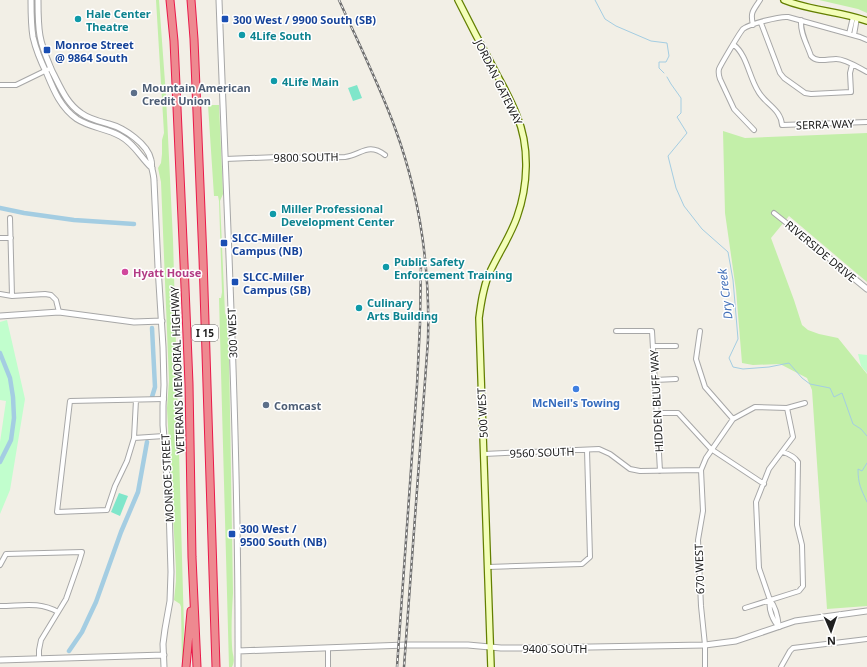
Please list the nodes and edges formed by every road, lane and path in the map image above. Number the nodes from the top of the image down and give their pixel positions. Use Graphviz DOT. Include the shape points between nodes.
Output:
graph roads {
  1 [pos="31,0"];
  2 [pos="38,0"];
  3 [pos="170,0"];
  4 [pos="190,0"];
  5 [pos="219,0"];
  6 [pos="458,0"];
  7 [pos="760,0"];
  8 [pos="784,0"];
  9 [pos="855,18"];
  10 [pos="801,20"];
  11 [pos="867,21"];
  12 [pos="761,23"];
  13 [pos="753,25"];
  14 [pos="851,34"];
  15 [pos="867,40"];
  16 [pos="734,45"];
  17 [pos="852,65"];
  18 [pos="51,68"];
  19 [pos="45,71"];
  20 [pos="867,72"];
  21 [pos="0,85"];
  22 [pos="867,122"];
  23 [pos="754,130"];
  24 [pos="385,155"];
  25 [pos="225,159"];
  26 [pos="526,167"];
  27 [pos="152,168"];
  28 [pos="774,213"];
  29 [pos="10,218"];
  30 [pos="789,225"];
  31 [pos="0,238"];
  32 [pos="11,238"];
  33 [pos="867,289"];
  34 [pos="0,294"];
  35 [pos="12,296"];
  36 [pos="59,312"];
  37 [pos="0,316"];
  38 [pos="162,321"];
  39 [pos="616,331"];
  40 [pos="700,331"];
  41 [pos="653,346"];
  42 [pos="676,346"];
  43 [pos="676,379"];
  44 [pos="655,380"];
  45 [pos="164,399"];
  46 [pos="136,400"];
  47 [pos="805,403"];
  48 [pos="787,408"];
  49 [pos="657,413"];
  50 [pos="733,418"];
  51 [pos="164,436"];
  52 [pos="134,438"];
  53 [pos="711,449"];
  54 [pos="587,450"];
  55 [pos="783,452"];
  56 [pos="484,454"];
  57 [pos="701,470"];
  58 [pos="660,471"];
  59 [pos="764,484"];
  60 [pos="192,557"];
  61 [pos="0,565"];
  62 [pos="488,567"];
  63 [pos="770,600"];
  64 [pos="0,606"];
  65 [pos="745,608"];
  66 [pos="867,611"];
  67 [pos="58,612"];
  68 [pos="779,627"];
  69 [pos="867,639"];
  70 [pos="705,645"];
  71 [pos="490,647"];
  72 [pos="328,648"];
  73 [pos="238,651"];
  74 [pos="164,655"];
  75 [pos="39,659"];
  76 [pos="0,660"];
  77 [pos="164,667"];
  78 [pos="186,667"];
  79 [pos="197,667"];
  80 [pos="216,667"];
  81 [pos="238,667"];
  82 [pos="328,667"];
  83 [pos="491,667"];
  84 [pos="706,667"];
  85 [pos="781,667"];
  1 -- 19 [label="street" via="33,36"];
  2 -- 18 [label="street, MONROE STREET" via="40,36"];
  3 -- 60 [label="highway, VETERANS MEMORIAL HIGHWAY / I 15" via="184,255"];
  4 -- 80 [label="highway, I 15" via="202,228"];
  5 -- 25 [label="street, 300 WEST"];
  6 -- 26 [label="main road, JORDAN GATEWAY" via="517,116 524,138"];
  7 -- 13 [label="street" via="752,13"];
  8 -- 9 [label="main road"];
  9 -- 11 [label="main road"];
  9 -- 14 [label="street"];
  10 -- 12 [label="street" via="784,16"];
  10 -- 14 [label="street"];
  10 -- 17 [label="street" via="801,30 813,58 839,59"];
  12 -- 13 [label="street"];
  12 -- 17 [label="street" via="780,73 802,92 851,92"];
  13 -- 16 [label="street" via="743,29"];
  14 -- 15 [label="street"];
  16 -- 22 [label="street, SERRA WAY" via="740,51 758,92 782,118 782,125"];
  16 -- 23 [label="street" via="720,67 719,76 734,109"];
  17 -- 20 [label="street"];
  18 -- 19 [label="street"];
  18 -- 27 [label="street, MONROE STREET" via="72,106 88,118 110,124 130,134 147,152"];
  19 -- 21 [label="street" via="16,85"];
  19 -- 27 [label="street" via="58,99 72,115 90,126 113,132 126,140"];
  24 -- 25 [label="street, 9800 SOUTH" via="375,149 363,150 345,157"];
  25 -- 73 [label="street, 300 WEST" via="233,360"];
  26 -- 56 [label="main road, 500 WEST" via="518,216 488,276 480,304"];
  27 -- 38 [label="street, MONROE STREET"];
  28 -- 30 [label="street, RIVERSIDE DRIVE"];
  29 -- 32 [label="street"];
  30 -- 33 [label="street, RIVERSIDE DRIVE"];
  31 -- 32 [label="street"];
  32 -- 35 [label="street"];
  34 -- 35 [label="street"];
  35 -- 36 [label="street" via="51,295 56,300"];
  36 -- 37 [label="street"];
  36 -- 38 [label="street" via="134,322"];
  38 -- 45 [label="street, MONROE STREET"];
  39 -- 41 [label="street, HIDDEN BLUFF WAY" via="652,331"];
  40 -- 50 [label="street" via="696,359 705,387"];
  41 -- 42 [label="street"];
  41 -- 44 [label="street, HIDDEN BLUFF WAY"];
  43 -- 44 [label="street"];
  44 -- 49 [label="street, HIDDEN BLUFF WAY"];
  45 -- 46 [label="street"];
  45 -- 51 [label="street, MONROE STREET"];
  46 -- 52 [label="street"];
  46 -- 52 [label="street" via="70,401 57,512 107,510"];
  47 -- 48 [label="street"];
  48 -- 50 [label="street" via="755,407"];
  48 -- 55 [label="street" via="793,437"];
  49 -- 53 [label="street" via="678,413"];
  49 -- 58 [label="street, HIDDEN BLUFF WAY"];
  50 -- 53 [label="street"];
  51 -- 52 [label="street"];
  51 -- 74 [label="street, MONROE STREET" via="172,581 163,644"];
  53 -- 57 [label="street"];
  53 -- 59 [label="street"];
  54 -- 56 [label="street, 9560 SOUTH"];
  54 -- 58 [label="street, 9560 SOUTH" via="599,450 610,454 630,469"];
  54 -- 62 [label="street" via="590,557 582,564"];
  55 -- 59 [label="street" via="769,469"];
  55 -- 63 [label="street" via="795,457 798,462 797,525 802,545 803,586 799,591"];
  56 -- 62 [label="main road, 500 WEST"];
  57 -- 58 [label="street"];
  57 -- 70 [label="street, 670 WEST" via="703,510 698,540"];
  59 -- 63 [label="street" via="756,502 759,568"];
  60 -- 78 [label="highway"];
  60 -- 79 [label="highway, VETERANS MEMORIAL HIGHWAY / I 15"];
  61 -- 67 [label="street" via="6,554 82,552 66,599"];
  62 -- 71 [label="main road, 500 WEST"];
  63 -- 65 [label="street"];
  63 -- 68 [label="street"];
  64 -- 67 [label="street" via="40,606"];
  66 -- 68 [label="street, 9400 SOUTH" via="795,621"];
  67 -- 75 [label="street" via="41,640"];
  68 -- 70 [label="street, 9400 SOUTH" via="736,642"];
  69 -- 85 [label="street" via="793,648"];
  70 -- 71 [label="street, 9400 SOUTH"];
  70 -- 84 [label="street, 670 WEST"];
  71 -- 72 [label="street, 9400 SOUTH" via="406,645"];
  71 -- 83 [label="main road, 500 WEST"];
  72 -- 73 [label="street, 9400 SOUTH"];
  72 -- 82 [label="street"];
  73 -- 81 [label="street, 300 WEST"];
  74 -- 75 [label="street"];
  74 -- 77 [label="street, MONROE STREET"];
  75 -- 76 [label="street"];
}
